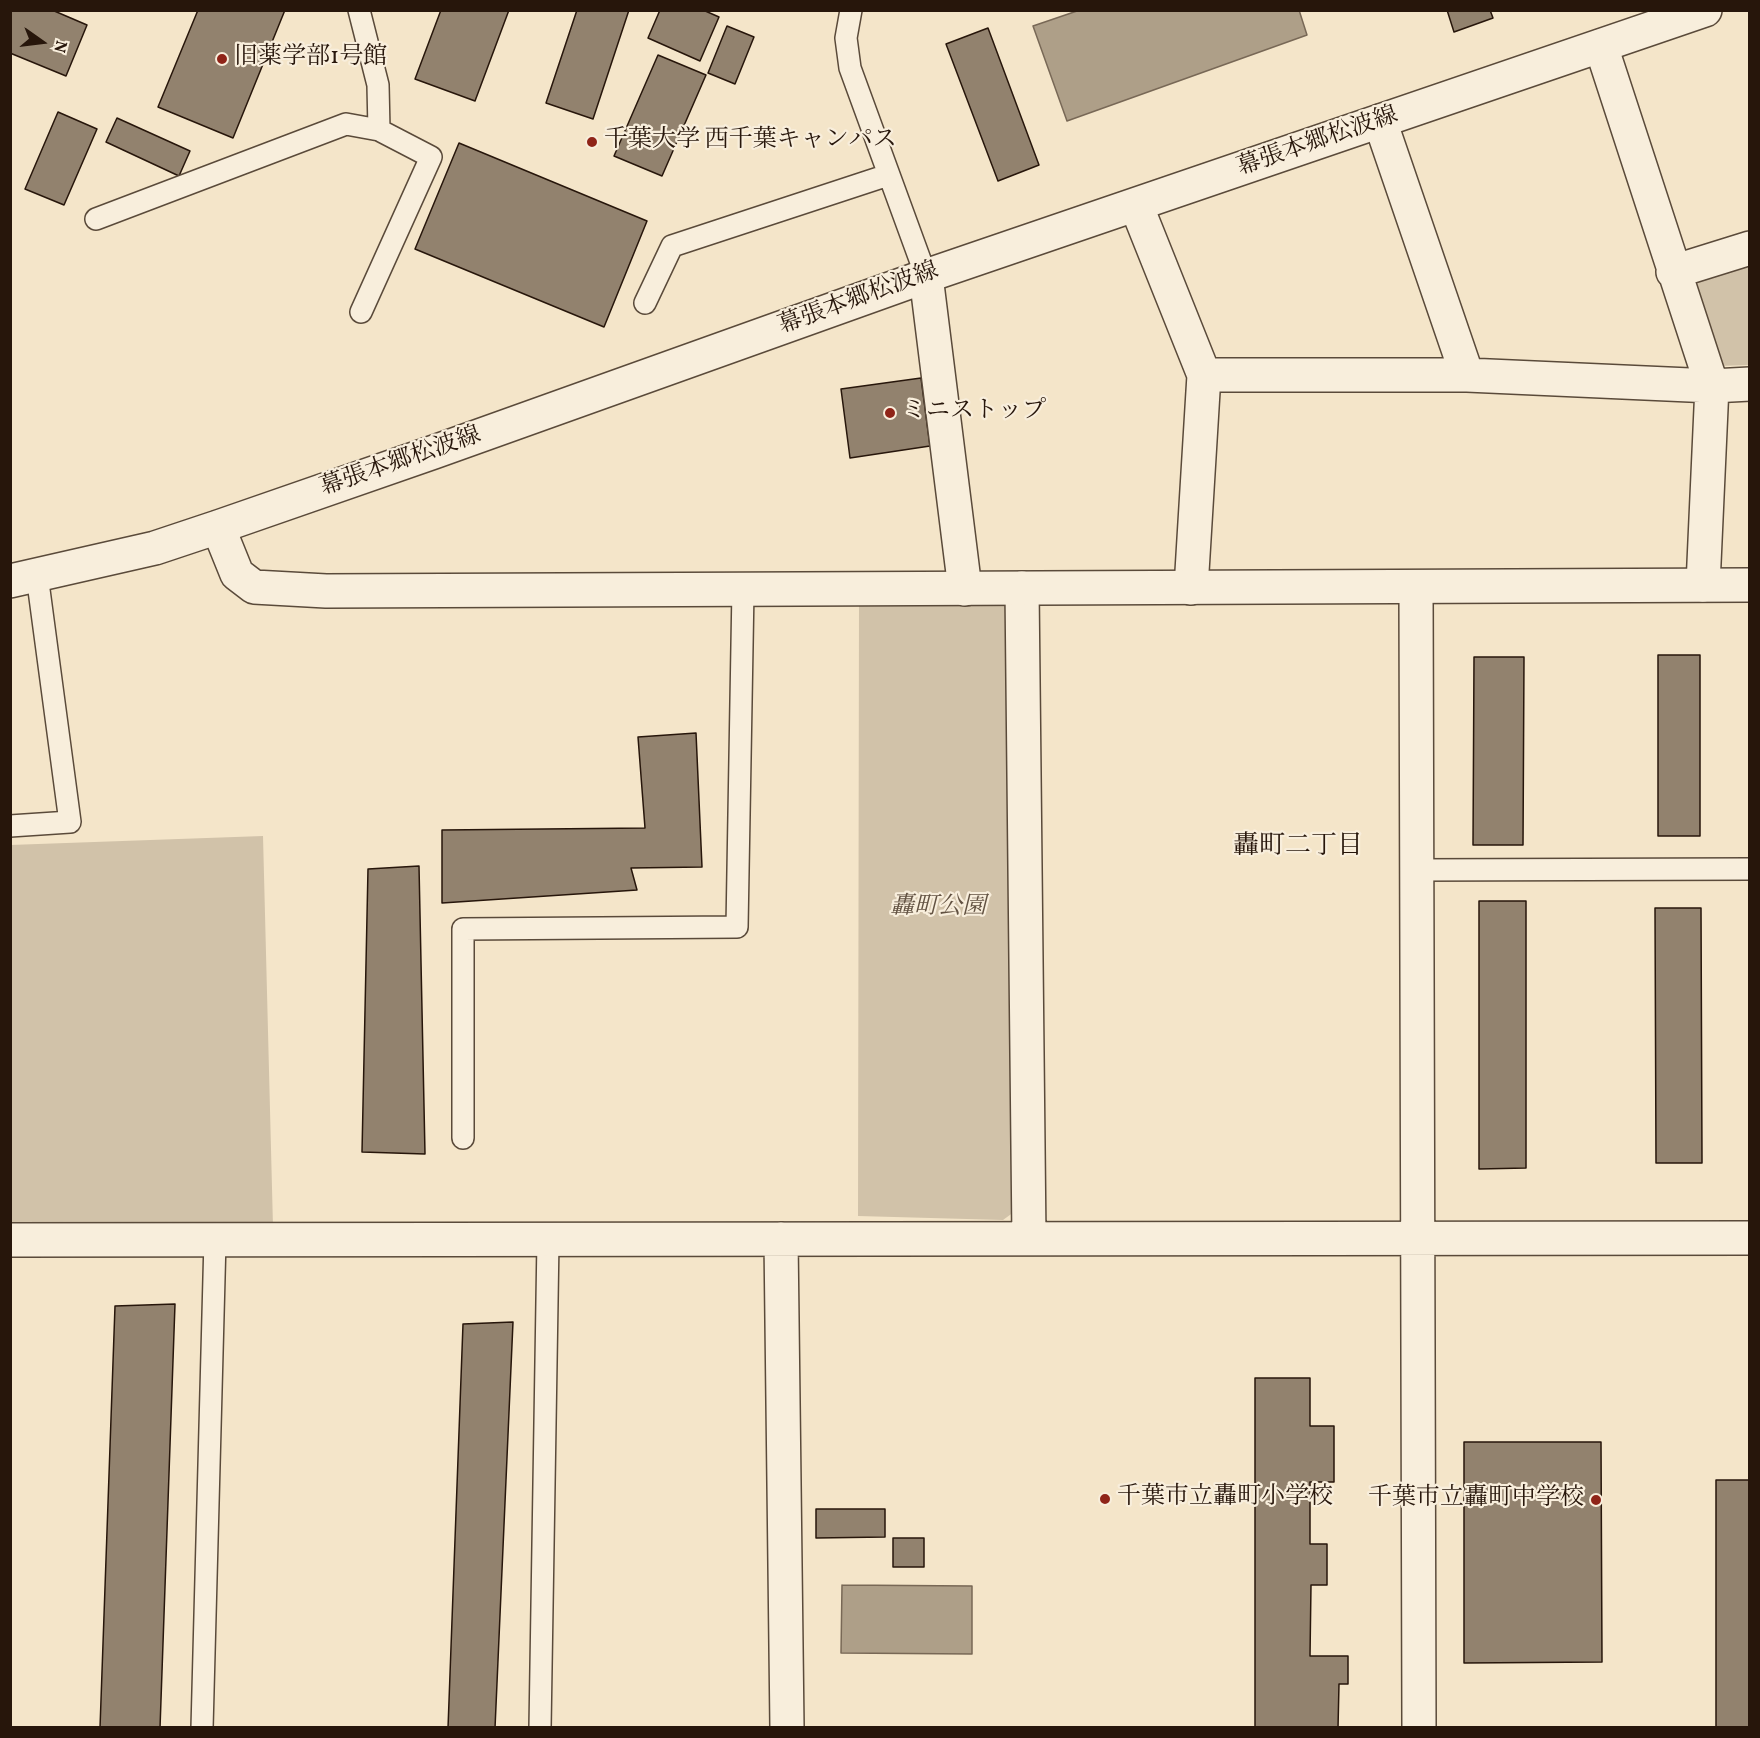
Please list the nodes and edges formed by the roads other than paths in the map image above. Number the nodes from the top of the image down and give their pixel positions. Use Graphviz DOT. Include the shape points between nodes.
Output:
graph roads {
  1 [pos="359,10"];
  2 [pos="851,10"];
  3 [pos="1705,10"];
  4 [pos="1600,46"];
  5 [pos="1380,121"];
  6 [pos="379,130"];
  7 [pos="888,175"];
  8 [pos="1136,205"];
  9 [pos="96,219"];
  10 [pos="1749,248"];
  11 [pos="1673,272"];
  12 [pos="926,276"];
  13 [pos="645,303"];
  14 [pos="361,312"];
  15 [pos="1204,375"];
  16 [pos="1467,375"];
  17 [pos="1749,384"];
  18 [pos="1712,386"];
  19 [pos="218,526"];
  20 [pos="24,578"];
  21 [pos="1703,585"];
  22 [pos="1749,585"];
  23 [pos="1416,587"];
  24 [pos="1022,588"];
  25 [pos="1191,588"];
  26 [pos="743,589"];
  27 [pos="965,589"];
  28 [pos="10,826"];
  29 [pos="1749,869"];
  30 [pos="1416,870"];
  31 [pos="463,1138"];
  32 [pos="1749,1238"];
  33 [pos="781,1239"];
  34 [pos="1029,1239"];
  35 [pos="1418,1239"];
  36 [pos="10,1240"];
  37 [pos="215,1240"];
  38 [pos="548,1240"];
  39 [pos="202,1728"];
  40 [pos="540,1728"];
  41 [pos="787,1728"];
  42 [pos="1419,1728"];
  1 -- 6 [label="lane" via="378,86"];
  2 -- 7 [label="lane" via="846,38 850,68"];
  3 -- 4 [label="street, 幕張本郷松波線"];
  4 -- 5 [label="street, 幕張本郷松波線"];
  4 -- 11 [label="street"];
  5 -- 8 [label="street, 幕張本郷松波線"];
  5 -- 16 [label="street"];
  6 -- 9 [label="lane" via="346,124"];
  6 -- 14 [label="lane" via="431,157"];
  7 -- 12 [label="lane"];
  7 -- 13 [label="lane" via="672,246"];
  8 -- 12 [label="street, 幕張本郷松波線"];
  8 -- 15 [label="street"];
  10 -- 11 [label="street"];
  11 -- 18 [label="street"];
  12 -- 19 [label="street, 幕張本郷松波線"];
  12 -- 27 [label="street"];
  15 -- 16 [label="street"];
  15 -- 25 [label="street"];
  16 -- 18 [label="street"];
  17 -- 18 [label="street"];
  18 -- 21 [label="street"];
  19 -- 20 [label="street, 幕張本郷松波線" via="155,548"];
  19 -- 26 [label="street" via="237,574 254,586 326,591"];
  20 -- 28 [label="lane" via="69,822"];
  21 -- 22 [label="street"];
  21 -- 23 [label="street"];
  23 -- 25 [label="street"];
  23 -- 30 [label="street"];
  24 -- 25 [label="street"];
  24 -- 27 [label="street"];
  24 -- 34 [label="street"];
  26 -- 27 [label="street"];
  26 -- 31 [label="lane" via="737,927 463,929"];
  29 -- 30 [label="lane"];
  30 -- 35 [label="street"];
  32 -- 35 [label="street"];
  33 -- 34 [label="street"];
  33 -- 38 [label="street"];
  33 -- 41 [label="street"];
  34 -- 35 [label="street"];
  35 -- 42 [label="street"];
  36 -- 37 [label="street"];
  37 -- 38 [label="street"];
  37 -- 39 [label="lane"];
  38 -- 40 [label="lane"];
}
